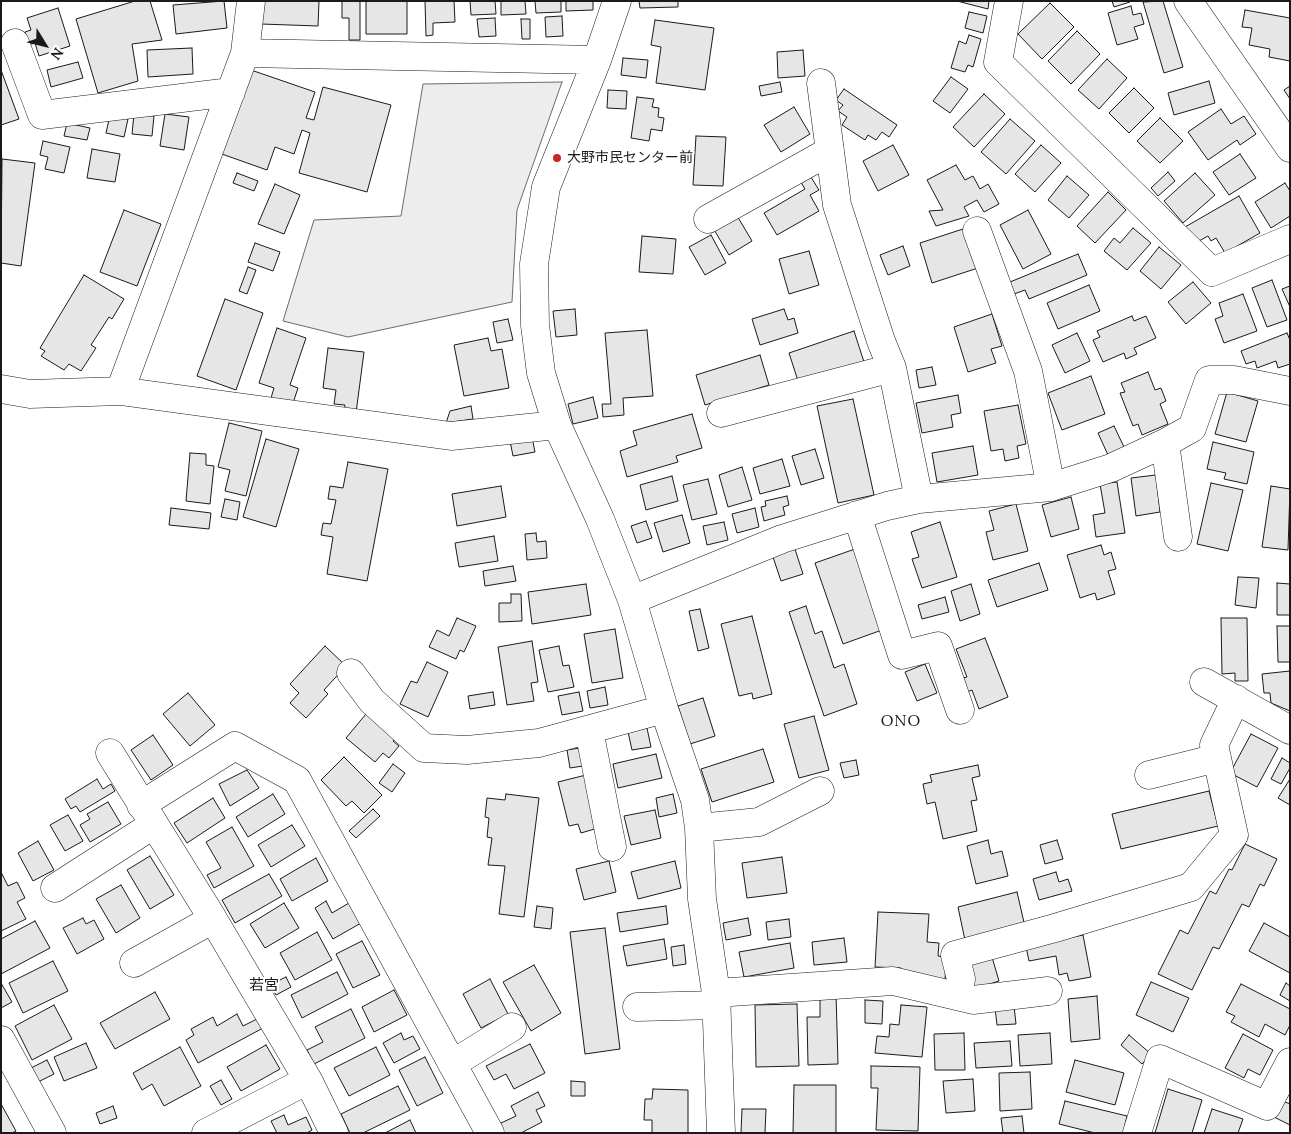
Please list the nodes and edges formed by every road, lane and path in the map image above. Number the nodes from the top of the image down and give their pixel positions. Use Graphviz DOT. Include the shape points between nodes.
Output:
graph roads {
  1 [pos="251,1"];
  2 [pos="617,1"];
  3 [pos="1010,1"];
  4 [pos="1188,1"];
  5 [pos="15,43"];
  6 [pos="245,53"];
  7 [pos="597,60"];
  8 [pos="821,83"];
  9 [pos="231,92"];
  10 [pos="1290,148"];
  11 [pos="830,151"];
  12 [pos="708,219"];
  13 [pos="977,231"];
  14 [pos="1290,239"];
  15 [pos="892,368"];
  16 [pos="1,389"];
  17 [pos="1290,390"];
  18 [pos="120,391"];
  19 [pos="721,413"];
  20 [pos="557,425"];
  21 [pos="1165,444"];
  22 [pos="1050,487"];
  23 [pos="919,499"];
  24 [pos="857,515"];
  25 [pos="1178,537"];
  26 [pos="632,600"];
  27 [pos="351,673"];
  28 [pos="1204,682"];
  29 [pos="1236,700"];
  30 [pos="664,709"];
  31 [pos="960,710"];
  32 [pos="590,730"];
  33 [pos="1290,730"];
  34 [pos="110,753"];
  35 [pos="1217,758"];
  36 [pos="1149,775"];
  37 [pos="820,791"];
  38 [pos="147,815"];
  39 [pos="699,828"];
  40 [pos="612,847"];
  41 [pos="55,888"];
  42 [pos="213,919"];
  43 [pos="134,963"];
  44 [pos="1048,991"];
  45 [pos="958,996"];
  46 [pos="717,999"];
  47 [pos="637,1008"];
  48 [pos="512,1027"];
  49 [pos="4,1050"];
  50 [pos="1290,1062"];
  51 [pos="452,1064"];
  52 [pos="308,1080"];
  53 [pos="52,1133"];
  54 [pos="206,1133"];
  55 [pos="334,1133"];
  56 [pos="490,1133"];
  57 [pos="721,1133"];
  58 [pos="1137,1133"];
  1 -- 6 [label="street"];
  2 -- 7 [label="street"];
  3 -- 14 [label="street" via="998,62 1212,272"];
  4 -- 10 [label="street"];
  5 -- 9 [label="street" via="42,115"];
  6 -- 7 [label="street"];
  6 -- 9 [label="street"];
  7 -- 20 [label="street" via="546,187 534,264 535,325 541,373"];
  8 -- 11 [label="street"];
  9 -- 18 [label="street"];
  11 -- 12 [label="street"];
  11 -- 15 [label="street" via="837,205"];
  13 -- 22 [label="street" via="1028,370"];
  15 -- 19 [label="street"];
  15 -- 23 [label="street"];
  16 -- 18 [label="street" via="30,394"];
  17 -- 21 [label="street" via="1234,380 1209,380 1192,428"];
  18 -- 20 [label="street" via="451,436"];
  20 -- 26 [label="street"];
  21 -- 22 [label="street" via="1111,468"];
  21 -- 25 [label="street"];
  22 -- 23 [label="street"];
  23 -- 24 [label="street"];
  24 -- 26 [label="street" via="782,539"];
  24 -- 31 [label="street" via="902,655 938,646"];
  26 -- 30 [label="street"];
  27 -- 32 [label="street" via="372,701 424,748 467,750 539,744"];
  28 -- 29 [label="street"];
  29 -- 33 [label="street"];
  29 -- 35 [label="street" via="1214,745"];
  30 -- 32 [label="street"];
  30 -- 39 [label="street" via="695,800"];
  32 -- 40 [label="street"];
  34 -- 38 [label="street"];
  35 -- 36 [label="street"];
  35 -- 45 [label="street" via="1234,835 1191,887 955,955 961,979"];
  37 -- 39 [label="street" via="759,822"];
  38 -- 41 [label="street"];
  38 -- 42 [label="street"];
  38 -- 51 [label="street" via="235,746 297,780"];
  39 -- 46 [label="street" via="702,899"];
  42 -- 43 [label="street"];
  42 -- 52 [label="street"];
  44 -- 45 [label="street" via="973,1000"];
  45 -- 46 [label="street" via="893,981"];
  46 -- 47 [label="street"];
  46 -- 57 [label="street"];
  48 -- 51 [label="street"];
  49 -- 53 [label="street"];
  50 -- 58 [label="street" via="1267,1106 1160,1059"];
  51 -- 56 [label="street"];
  52 -- 54 [label="street"];
  52 -- 55 [label="street"];
}
